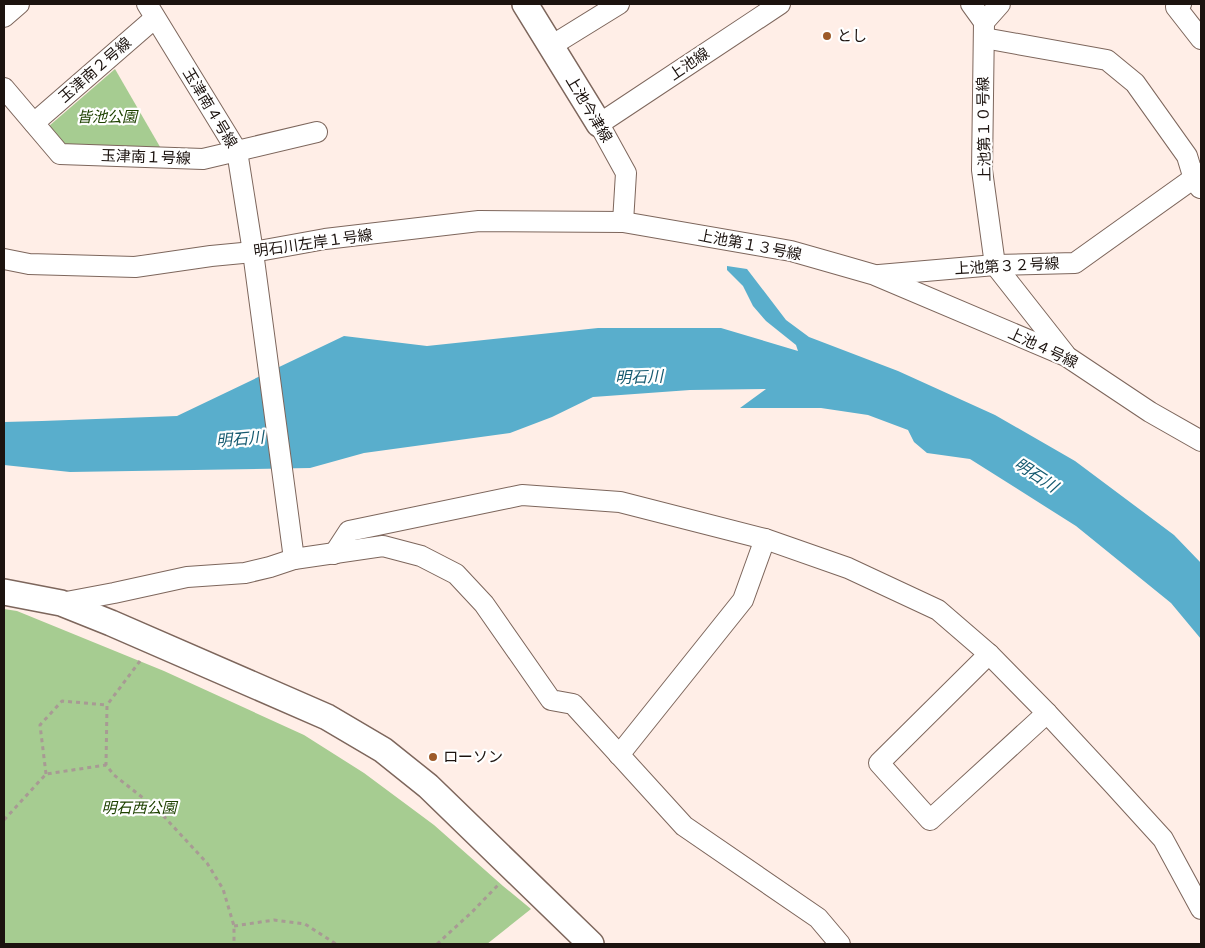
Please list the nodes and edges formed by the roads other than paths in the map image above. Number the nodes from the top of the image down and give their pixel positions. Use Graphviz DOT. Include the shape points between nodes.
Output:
graph roads {
  1 [pos="19,4"];
  2 [pos="525,4"];
  3 [pos="619,4"];
  4 [pos="780,4"];
  5 [pos="971,4"];
  6 [pos="1000,4"];
  7 [pos="1177,5"];
  8 [pos="151,11"];
  9 [pos="4,17"];
  10 [pos="984,30"];
  11 [pos="1201,39"];
  12 [pos="551,46"];
  13 [pos="4,88"];
  14 [pos="34,123"];
  15 [pos="598,124"];
  16 [pos="316,132"];
  17 [pos="237,151"];
  18 [pos="1199,181"];
  19 [pos="623,222"];
  20 [pos="253,252"];
  21 [pos="4,259"];
  22 [pos="995,265"];
  23 [pos="875,275"];
  24 [pos="1066,356"];
  25 [pos="1201,441"];
  26 [pos="765,539"];
  27 [pos="334,554"];
  28 [pos="294,560"];
  29 [pos="4,592"];
  30 [pos="61,602"];
  31 [pos="989,654"];
  32 [pos="1047,712"];
  33 [pos="619,755"];
  34 [pos="1201,909"];
  35 [pos="591,944"];
  36 [pos="840,944"];
  1 -- 9 [label="street"];
  2 -- 12 [label="street, 上池今津線"];
  3 -- 12 [label="street"];
  4 -- 15 [label="street, 上池線"];
  5 -- 10 [label="street"];
  6 -- 10 [label="street"];
  7 -- 11 [label="street"];
  8 -- 14 [label="street, 玉津南２号線"];
  8 -- 17 [label="street, 玉津南４号線"];
  10 -- 18 [label="street" via="1107,60 1135,83 1187,156"];
  10 -- 22 [label="street, 上池第１０号線" via="982,170"];
  12 -- 15 [label="street, 上池今津線"];
  13 -- 14 [label="street, 玉津南１号線"];
  14 -- 17 [label="street, 玉津南１号線" via="60,154 203,159"];
  15 -- 19 [label="street, 上池今津線" via="626,173"];
  16 -- 17 [label="street, 玉津南１号線"];
  17 -- 20 [label="street, 玉津南４号線"];
  18 -- 22 [label="street, 上池第３２号線" via="1075,263"];
  19 -- 20 [label="street, 明石川左岸１号線" via="479,221"];
  19 -- 23 [label="street, 上池第１３号線" via="791,252"];
  20 -- 21 [label="street, 明石川左岸１号線" via="135,267 30,264"];
  20 -- 28 [label="street, 玉津南４号線"];
  22 -- 23 [label="street, 上池第３２号線"];
  22 -- 24 [label="street"];
  23 -- 24 [label="street, 上池４号線"];
  24 -- 25 [label="street, 上池４号線" via="1150,412"];
  26 -- 27 [label="street" via="620,502 522,495 349,531"];
  26 -- 31 [label="street" via="848,568 938,610"];
  26 -- 33 [label="street" via="743,600"];
  27 -- 28 [label="street"];
  27 -- 33 [label="street" via="383,546 421,556 456,574 484,604 551,700 573,704"];
  28 -- 30 [label="street" via="245,572 187,576"];
  29 -- 30 [label="street"];
  30 -- 35 [label="street" via="327,717 383,750 428,786"];
  31 -- 32 [label="street"];
  31 -- 32 [label="street" via="879,763 930,820"];
  32 -- 34 [label="street" via="1163,839"];
  33 -- 36 [label="street" via="684,826 818,918"];
}
